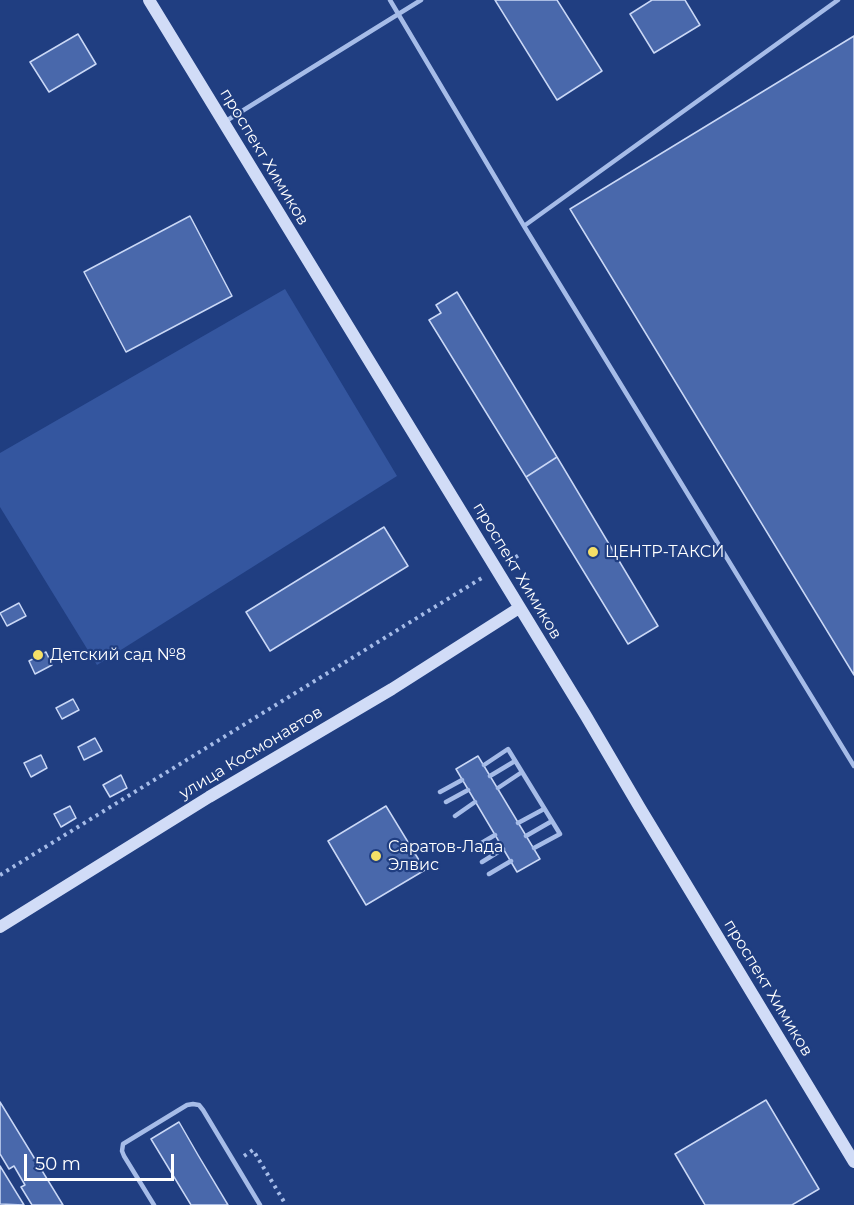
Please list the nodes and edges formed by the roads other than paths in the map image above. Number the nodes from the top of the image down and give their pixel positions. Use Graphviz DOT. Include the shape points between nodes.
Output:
graph roads {
  1 [pos="149,0"];
  2 [pos="390,0"];
  3 [pos="422,0"];
  4 [pos="838,0"];
  5 [pos="398,14"];
  6 [pos="223,122"];
  7 [pos="524,226"];
  8 [pos="519,608"];
  9 [pos="515,761"];
  10 [pos="484,765"];
  11 [pos="854,766"];
  12 [pos="522,772"];
  13 [pos="490,776"];
  14 [pos="462,780"];
  15 [pos="498,788"];
  16 [pos="468,790"];
  17 [pos="440,792"];
  18 [pos="446,802"];
  19 [pos="475,802"];
  20 [pos="544,809"];
  21 [pos="454,816"];
  22 [pos="552,821"];
  23 [pos="518,823"];
  24 [pos="495,835"];
  25 [pos="526,836"];
  26 [pos="473,848"];
  27 [pos="534,848"];
  28 [pos="503,849"];
  29 [pos="511,861"];
  30 [pos="482,862"];
  31 [pos="489,874"];
  32 [pos="0,927"];
  33 [pos="854,1162"];
  34 [pos="154,1205"];
  35 [pos="260,1205"];
  1 -- 6 [label="main road, проспект Химиков"];
  2 -- 5 [label="lane"];
  3 -- 5 [label="lane"];
  4 -- 7 [label="lane"];
  5 -- 6 [label="lane"];
  5 -- 7 [label="lane"];
  6 -- 8 [label="main road, проспект Химиков"];
  7 -- 11 [label="lane"];
  8 -- 32 [label="main road, улица Космонавтов"];
  8 -- 33 [label="main road, проспект Химиков"];
  9 -- 10 [label="lane" via="508,749"];
  9 -- 12 [label="lane"];
  9 -- 13 [label="lane"];
  12 -- 15 [label="lane"];
  12 -- 20 [label="lane"];
  14 -- 17 [label="lane"];
  16 -- 18 [label="lane"];
  19 -- 21 [label="lane"];
  20 -- 22 [label="lane"];
  20 -- 23 [label="lane"];
  22 -- 25 [label="lane"];
  22 -- 27 [label="lane" via="560,834"];
  24 -- 26 [label="lane"];
  28 -- 30 [label="lane"];
  29 -- 31 [label="lane"];
  34 -- 35 [label="lane" via="124,1156 123,1144 193,1104 199,1106"];
}
